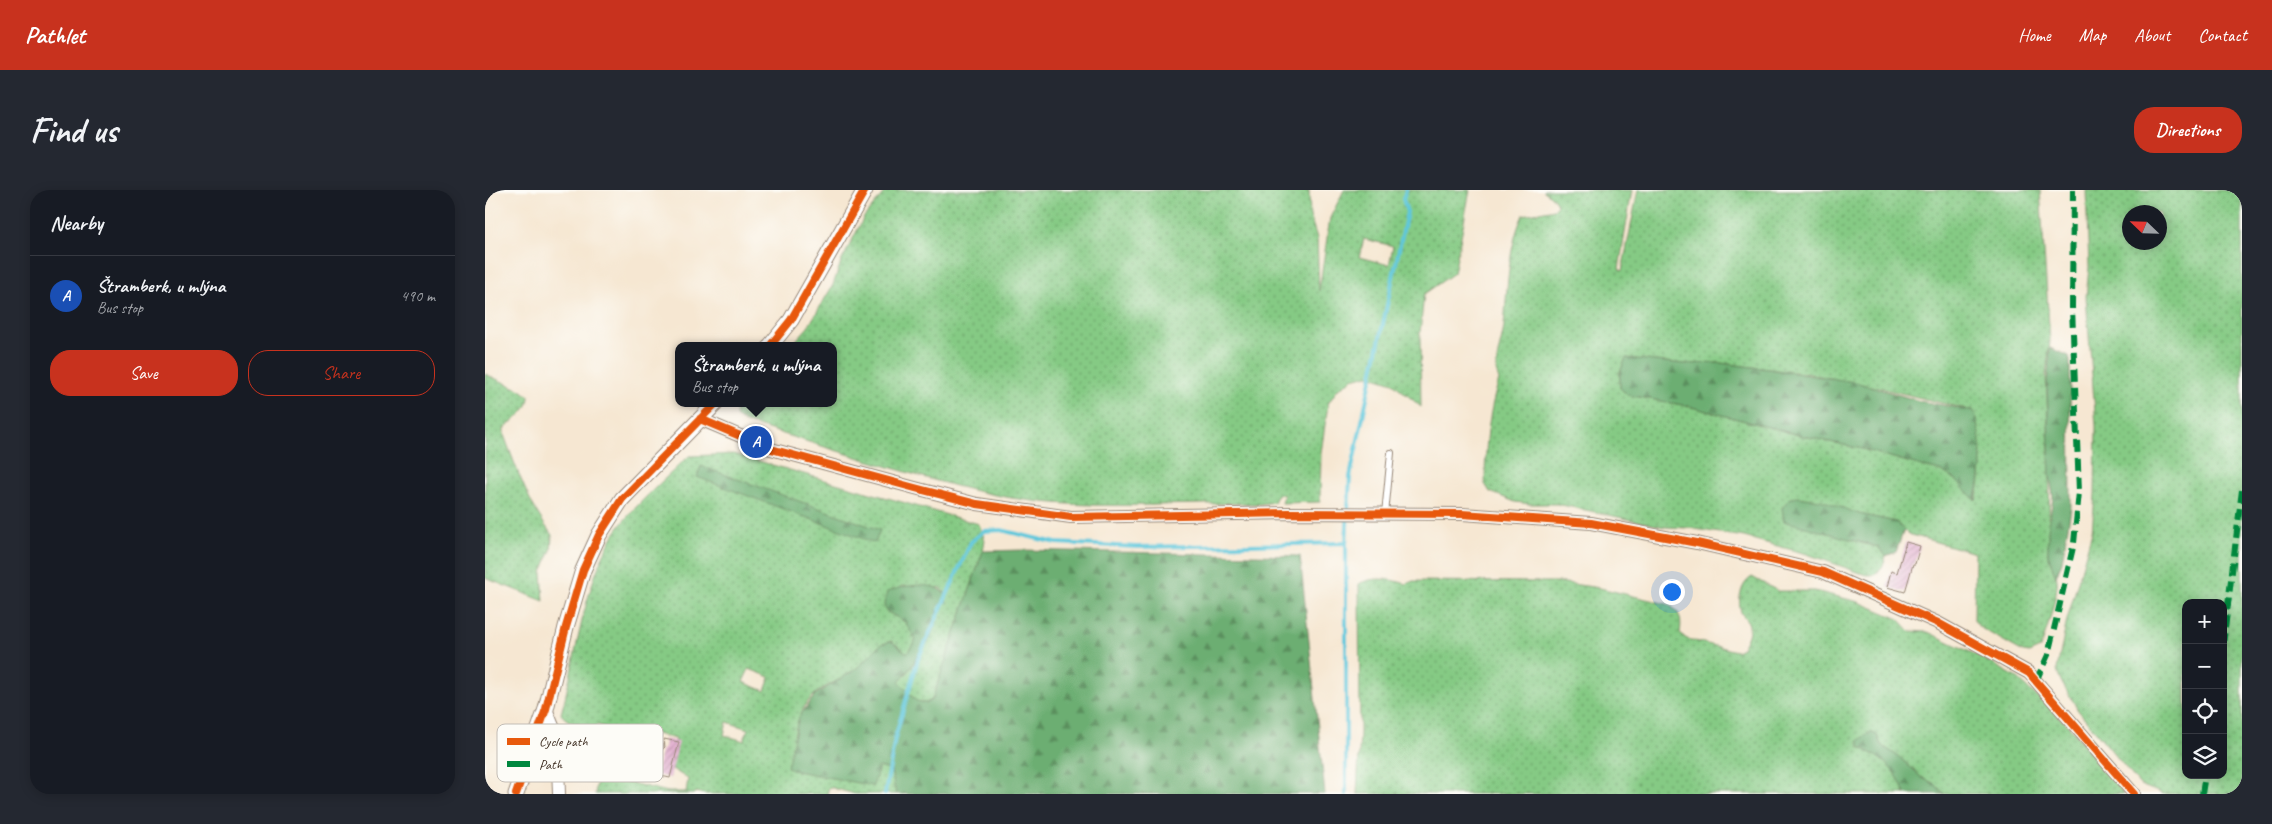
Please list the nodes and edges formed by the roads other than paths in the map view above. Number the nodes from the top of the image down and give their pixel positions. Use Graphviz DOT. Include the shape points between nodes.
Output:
graph roads {
  1 [pos="865,190"];
  2 [pos="773,342"];
  3 [pos="711,407"];
  4 [pos="700,419"];
  5 [pos="1391,453"];
  6 [pos="1385,514"];
  7 [pos="546,709"];
  8 [pos="541,724"];
  9 [pos="552,724"];
  10 [pos="521,782"];
  11 [pos="517,794"];
  12 [pos="2134,794"];
  1 -- 2 [label="street" via="791,320"];
  3 -- 4 [label="street"];
  4 -- 6 [label="street" via="771,448 915,488 977,504 1061,516"];
  4 -- 7 [label="street" via="622,499 599,535 583,570"];
  5 -- 6 [label="lane"];
  6 -- 12 [label="street" via="1462,514 1591,523 1823,572 1938,622 2029,673"];
  7 -- 8 [label="street"];
  7 -- 9 [label="street"];
  10 -- 11 [label="street"];
}
